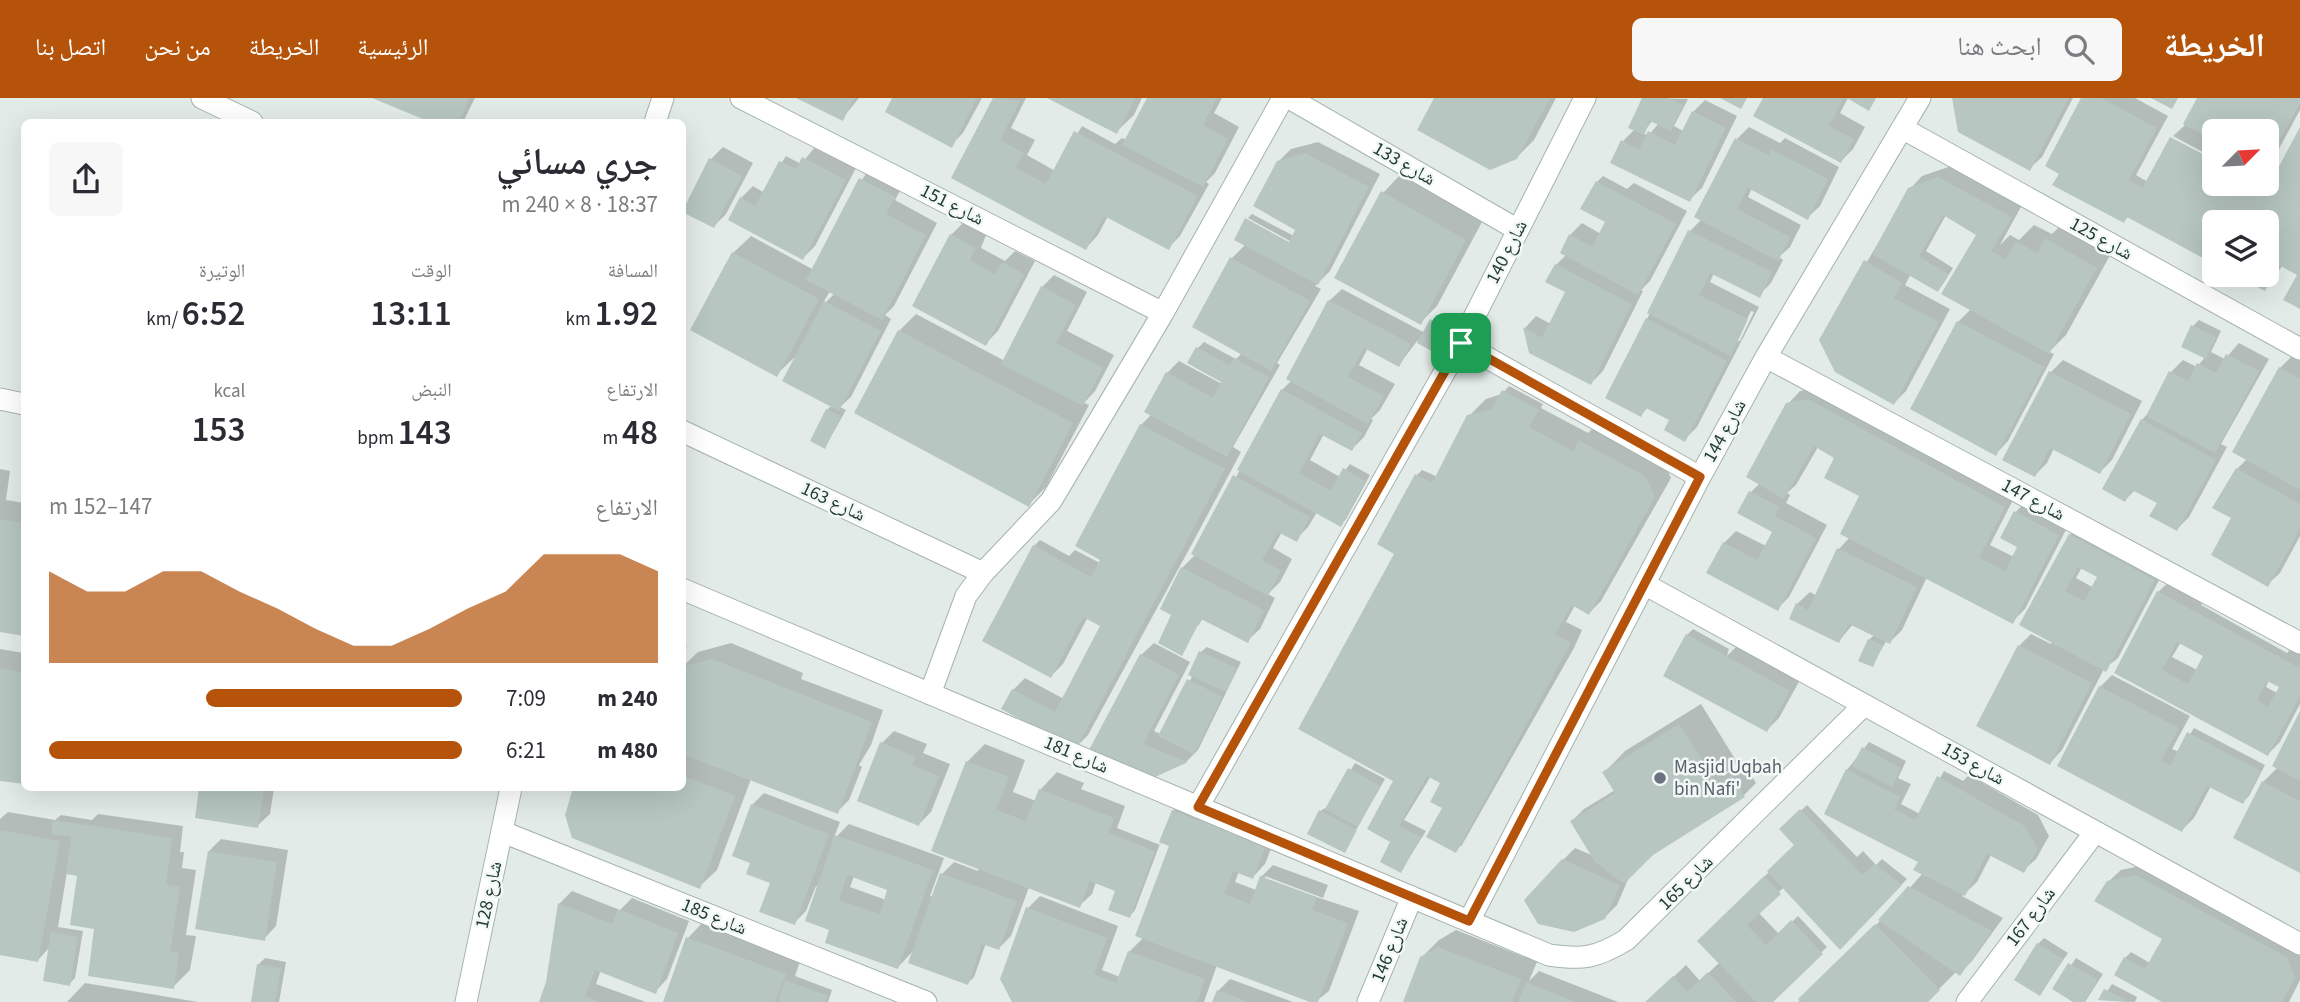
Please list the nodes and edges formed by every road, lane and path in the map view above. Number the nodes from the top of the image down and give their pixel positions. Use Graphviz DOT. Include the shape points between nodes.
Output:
graph roads {
  1 [pos="202,98"];
  2 [pos="663,98"];
  3 [pos="741,98"];
  4 [pos="1283,98"];
  5 [pos="1289,98"];
  6 [pos="1584,98"];
  7 [pos="1920,98"];
  8 [pos="245,119"];
  9 [pos="656,119"];
  10 [pos="1902,128"];
  11 [pos="1518,230"];
  12 [pos="1163,313"];
  13 [pos="1461,343"];
  14 [pos="2300,349"];
  15 [pos="1766,358"];
  16 [pos="0,399"];
  17 [pos="21,403"];
  18 [pos="686,433"];
  19 [pos="1700,477"];
  20 [pos="983,573"];
  21 [pos="1646,585"];
  22 [pos="686,591"];
  23 [pos="2300,643"];
  24 [pos="930,694"];
  25 [pos="1864,705"];
  26 [pos="511,791"];
  27 [pos="1198,807"];
  28 [pos="503,832"];
  29 [pos="2095,832"];
  30 [pos="1412,897"];
  31 [pos="1469,921"];
  32 [pos="2300,944"];
  33 [pos="466,1002"];
  34 [pos="926,1002"];
  35 [pos="1368,1002"];
  36 [pos="1967,1002"];
  1 -- 8 [label="street"];
  2 -- 9 [label="street"];
  3 -- 12 [label="street, شارع 151"];
  4 -- 12 [label="street"];
  5 -- 11 [label="street, شارع 133"];
  6 -- 11 [label="street, شارع 140"];
  7 -- 10 [label="street, شارع 144"];
  10 -- 14 [label="street, شارع 125"];
  10 -- 15 [label="street, شارع 144"];
  11 -- 13 [label="street, شارع 140"];
  12 -- 20 [label="street" via="1051,500"];
  13 -- 19 [label="street"];
  13 -- 27 [label="street, شارع 140"];
  15 -- 19 [label="street, شارع 144"];
  15 -- 23 [label="street, شارع 147"];
  16 -- 17 [label="street"];
  18 -- 20 [label="street, شارع 163"];
  19 -- 21 [label="street, شارع 144"];
  20 -- 24 [label="street" via="955,620"];
  21 -- 25 [label="street, شارع 153"];
  21 -- 31 [label="street, شارع 144"];
  22 -- 24 [label="street, شارع 181"];
  24 -- 27 [label="street, شارع 181"];
  25 -- 29 [label="street, شارع 153"];
  25 -- 31 [label="street, شارع 165" via="1645,923 1604,953 1579,960 1549,955"];
  26 -- 28 [label="street, شارع 128"];
  27 -- 30 [label="street, شارع 181"];
  28 -- 33 [label="street, شارع 128"];
  28 -- 34 [label="street, شارع 185"];
  29 -- 32 [label="street, شارع 153"];
  29 -- 36 [label="street, شارع 167"];
  30 -- 31 [label="street, شارع 181"];
  30 -- 35 [label="street, شارع 146"];
}
